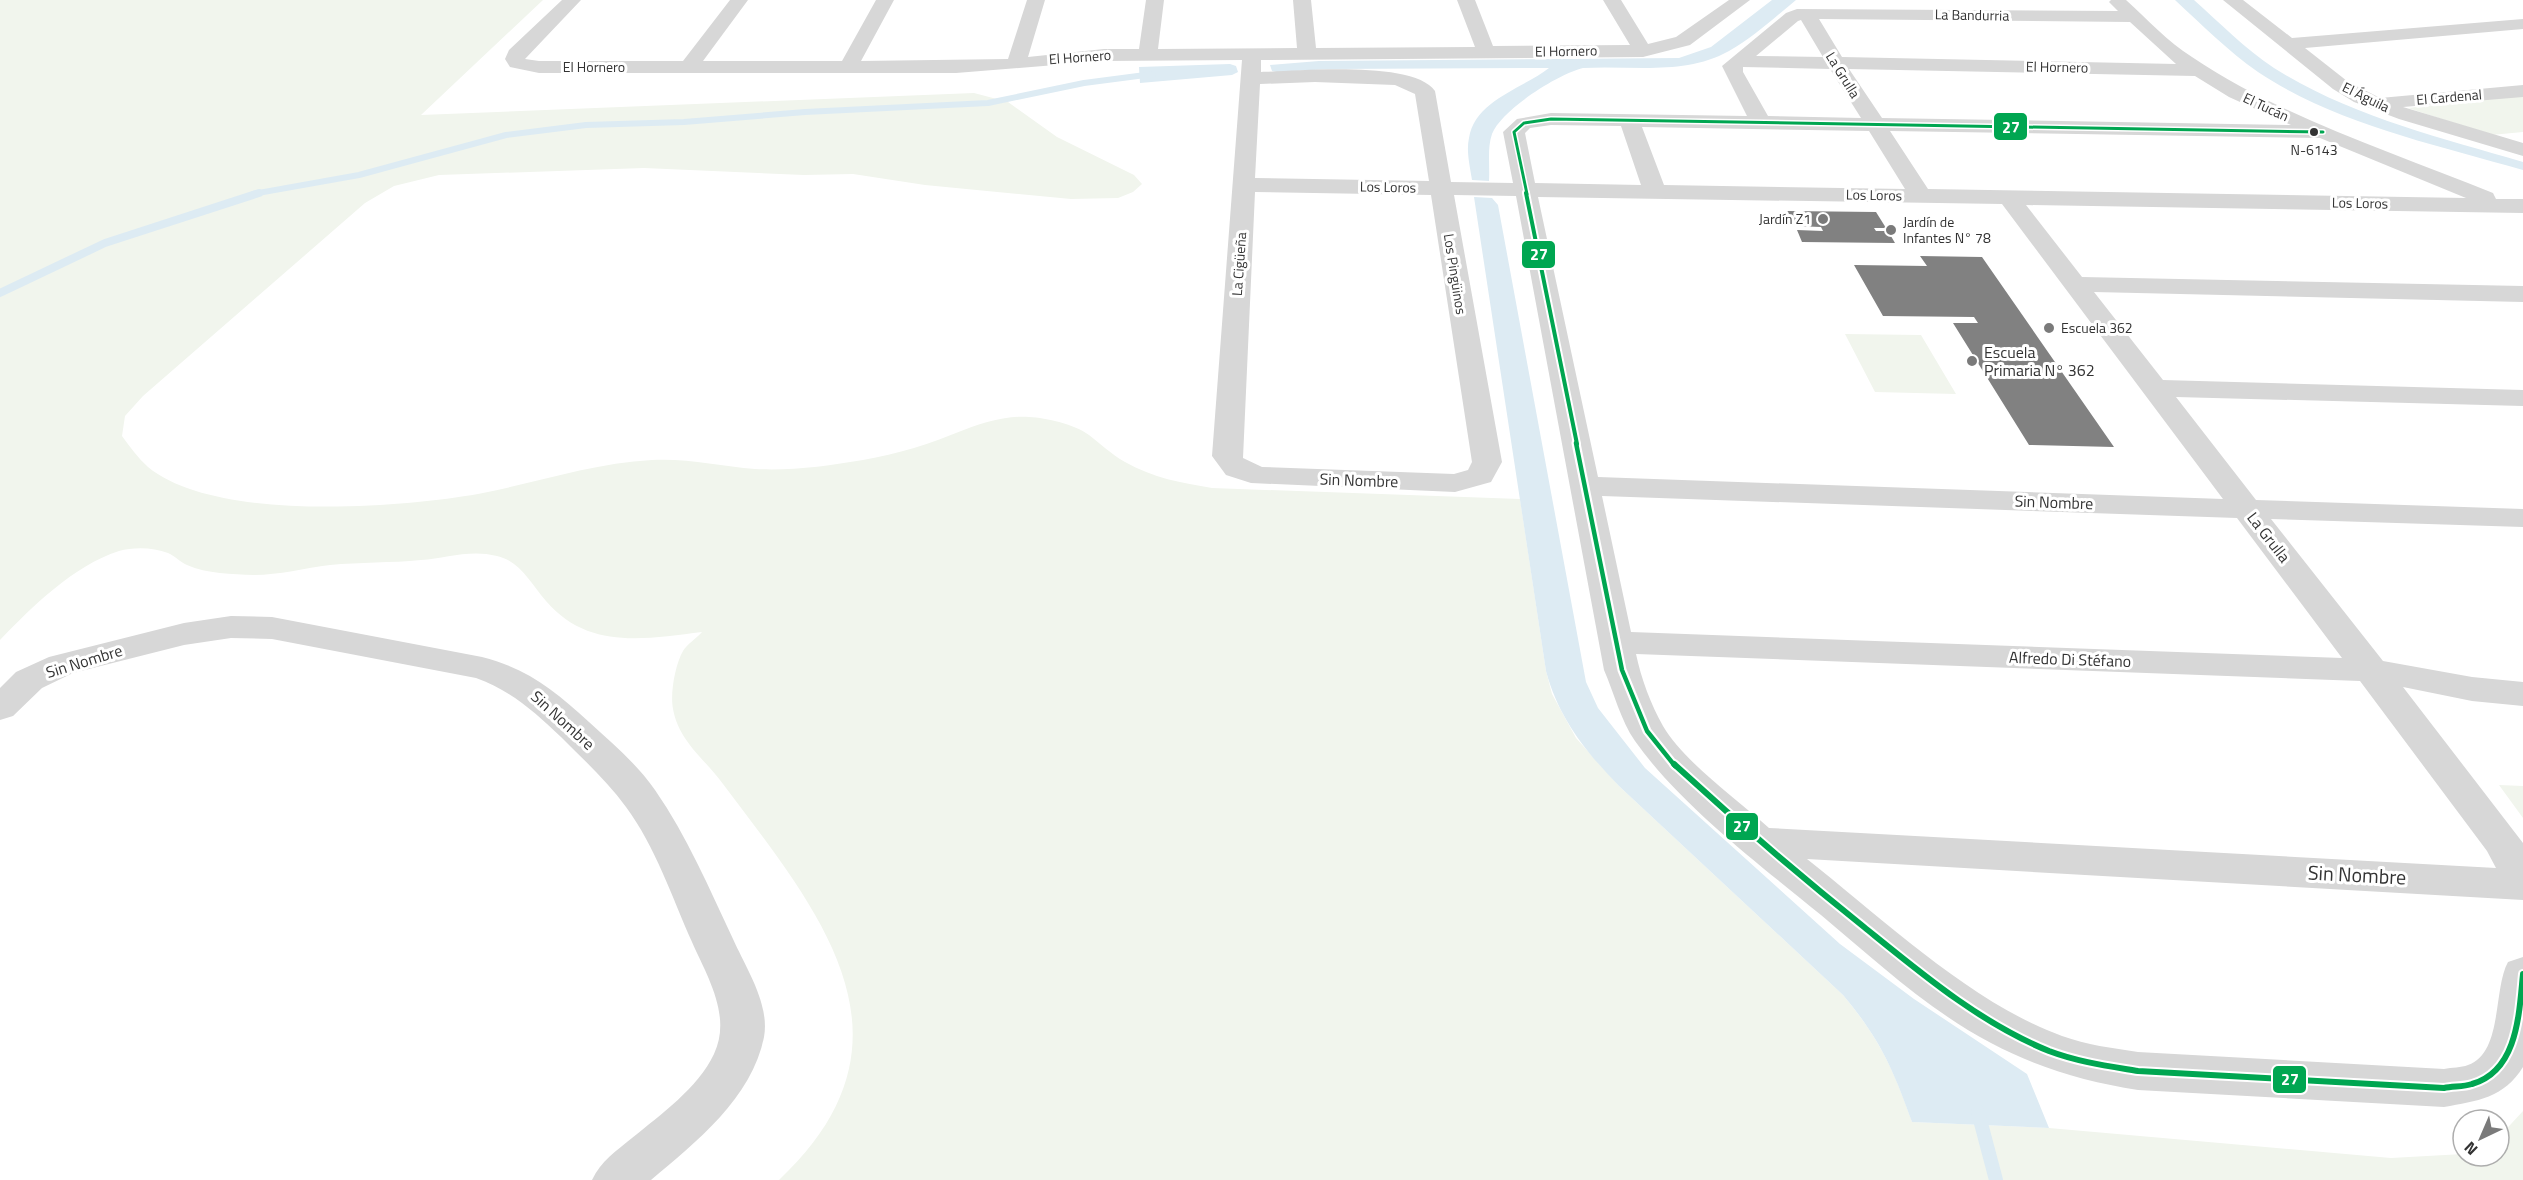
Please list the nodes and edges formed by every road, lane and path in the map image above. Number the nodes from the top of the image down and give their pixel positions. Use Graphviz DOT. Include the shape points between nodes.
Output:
graph roads {
  1 [pos="572,0"];
  2 [pos="739,0"];
  3 [pos="885,0"];
  4 [pos="1036,0"];
  5 [pos="1155,0"];
  6 [pos="1302,0"];
  7 [pos="1448,0"];
  8 [pos="1466,0"];
  9 [pos="1612,0"];
  10 [pos="1741,0"];
  11 [pos="2116,0"];
  12 [pos="2232,0"];
  13 [pos="1813,6"];
  14 [pos="2135,17"];
  15 [pos="2515,25"];
  16 [pos="2523,39"];
  17 [pos="2288,44"];
  18 [pos="1643,51"];
  19 [pos="1466,52"];
  20 [pos="1486,52"];
  21 [pos="1307,53"];
  22 [pos="1148,54"];
  23 [pos="1252,54"];
  24 [pos="1737,61"];
  25 [pos="1836,63"];
  26 [pos="1016,64"];
  27 [pos="848,67"];
  28 [pos="688,68"];
  29 [pos="2198,70"];
  30 [pos="1251,78"];
  31 [pos="2523,91"];
  32 [pos="2374,104"];
  33 [pos="1629,121"];
  34 [pos="1761,123"];
  35 [pos="1875,125"];
  36 [pos="2322,132"];
  37 [pos="2523,138"];
  38 [pos="2495,141"];
  39 [pos="2523,150"];
  40 [pos="1244,185"];
  41 [pos="1441,188"];
  42 [pos="1525,189"];
  43 [pos="1655,191"];
  44 [pos="1921,196"];
  45 [pos="2008,197"];
  46 [pos="2513,205"];
  47 [pos="2075,284"];
  48 [pos="2523,294"];
  49 [pos="2155,388"];
  50 [pos="2523,398"];
  51 [pos="1237,470"];
  52 [pos="1480,476"];
  53 [pos="1585,486"];
  54 [pos="2247,508"];
  55 [pos="2523,518"];
  56 [pos="1615,642"];
  57 [pos="2371,670"];
  58 [pos="2523,694"];
  59 [pos="0,708"];
  60 [pos="1759,842"];
  61 [pos="2523,883"];
  62 [pos="2523,974"];
  63 [pos="616,1180"];
  1 -- 28 [label="street, El Hornero" via="516,54 517,63 540,67"];
  2 -- 28 [label="street"];
  3 -- 27 [label="street"];
  4 -- 26 [label="street"];
  5 -- 22 [label="street"];
  6 -- 21 [label="street"];
  7 -- 19 [label="street"];
  8 -- 20 [label="street"];
  9 -- 18 [label="street"];
  10 -- 18 [label="street" via="1683,41"];
  11 -- 14 [label="street, El Tucán"];
  12 -- 17 [label="street, El Águila"];
  13 -- 14 [label="street, La Bandurria"];
  13 -- 24 [label="street" via="1792,17"];
  13 -- 25 [label="street, La Grulla" via="1811,24"];
  14 -- 29 [label="street, El Tucán"];
  15 -- 16 [label="street"];
  15 -- 17 [label="street"];
  17 -- 32 [label="street, El Águila" via="2349,92"];
  18 -- 20 [label="street, El Hornero"];
  19 -- 20 [label="street, El Hornero"];
  19 -- 21 [label="street, El Hornero"];
  21 -- 23 [label="street, El Hornero"];
  22 -- 23 [label="street, El Hornero"];
  22 -- 26 [label="street, El Hornero" via="1078,56"];
  23 -- 30 [label="street, La Cigüeña"];
  24 -- 25 [label="street, El Hornero"];
  24 -- 34 [label="street" via="1733,72"];
  25 -- 29 [label="street, El Hornero"];
  25 -- 35 [label="street, La Grulla"];
  26 -- 27 [label="street, El Hornero"];
  27 -- 28 [label="street, El Hornero"];
  29 -- 36 [label="street, El Tucán"];
  30 -- 40 [label="street, La Cigüeña"];
  30 -- 41 [label="street, Los Pingüinos" via="1375,76 1408,81 1425,91"];
  31 -- 32 [label="street, El Cardenal"];
  32 -- 38 [label="street, El Águila"];
  33 -- 34 [label="street"];
  33 -- 42 [label="street" via="1524,123 1514,132"];
  33 -- 43 [label="street"];
  34 -- 35 [label="street"];
  35 -- 36 [label="street"];
  35 -- 44 [label="street, La Grulla"];
  36 -- 46 [label="street, El Tucán"];
  37 -- 38 [label="street"];
  38 -- 39 [label="street, El Águila"];
  40 -- 41 [label="street, Los Loros"];
  40 -- 51 [label="street, La Cigüeña" via="1227,456"];
  41 -- 42 [label="street, Los Loros"];
  41 -- 52 [label="street, Los Pingüinos" via="1487,462"];
  42 -- 43 [label="street, Los Loros"];
  42 -- 53 [label="street"];
  43 -- 44 [label="street, Los Loros"];
  44 -- 45 [label="street, Los Loros"];
  45 -- 46 [label="street, Los Loros"];
  45 -- 47 [label="street, La Grulla"];
  47 -- 48 [label="street"];
  47 -- 49 [label="street, La Grulla"];
  49 -- 50 [label="street"];
  49 -- 54 [label="street, La Grulla"];
  51 -- 52 [label="street, Sin Nombre" via="1262,476 1444,483"];
  53 -- 54 [label="street, Sin Nombre"];
  53 -- 56 [label="street"];
  54 -- 55 [label="street, Sin Nombre"];
  54 -- 57 [label="street, La Grulla"];
  56 -- 57 [label="street, Alfredo Di Stéfano"];
  56 -- 60 [label="street" via="1633,702 1647,731 1671,762"];
  57 -- 58 [label="street, Alfredo Di Stéfano"];
  57 -- 61 [label="street, La Grulla" via="2504,843"];
  59 -- 63 [label="street, Sin Nombre" via="29,680 61,666 184,634 241,626 272,628 482,668 540,696 611,764 654,817 732,984 742,1015 738,1055 727,1075 696,1110"];
  60 -- 61 [label="street, Sin Nombre"];
  60 -- 62 [label="street" via="1964,1005 2050,1051 2094,1064 2138,1071 2444,1088 2473,1084 2494,1071 2509,1052 2516,1031"];
}
